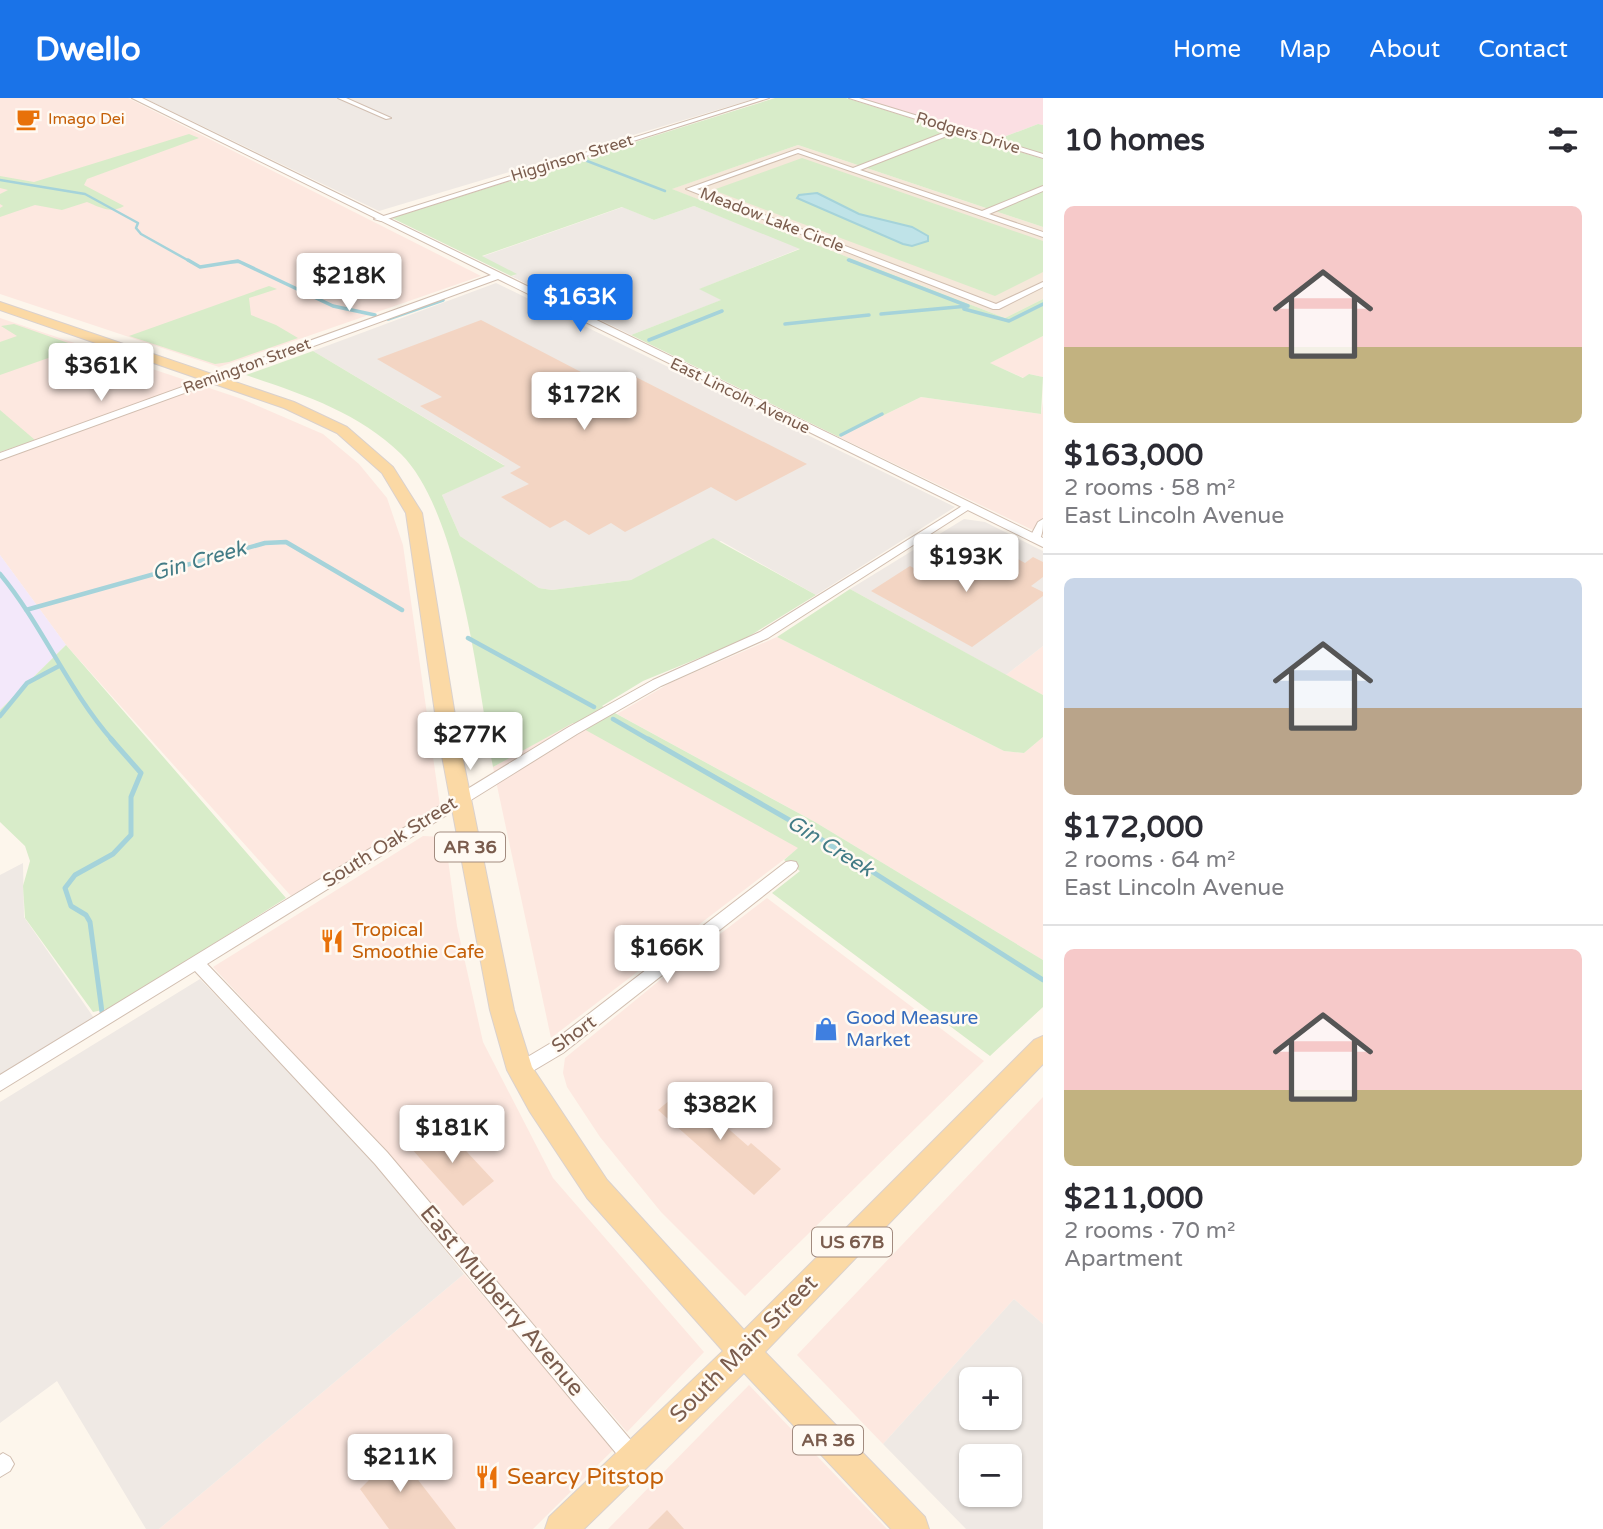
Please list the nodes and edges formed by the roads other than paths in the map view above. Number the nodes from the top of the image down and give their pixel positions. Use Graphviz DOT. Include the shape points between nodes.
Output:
graph roads {
  1 [pos="136,98"];
  2 [pos="341,98"];
  3 [pos="766,98"];
  4 [pos="852,98"];
  5 [pos="388,118"];
  6 [pos="957,130"];
  7 [pos="1043,156"];
  8 [pos="853,170"];
  9 [pos="1043,188"];
  10 [pos="982,214"];
  11 [pos="378,219"];
  12 [pos="1043,234"];
  13 [pos="495,277"];
  14 [pos="1043,284"];
  15 [pos="0,306"];
  16 [pos="213,377"];
  17 [pos="0,457"];
  18 [pos="967,506"];
  19 [pos="1043,522"];
  20 [pos="1039,541"];
  21 [pos="462,798"];
  22 [pos="791,866"];
  23 [pos="196,962"];
  24 [pos="1043,1047"];
  25 [pos="520,1070"];
  26 [pos="0,1084"];
  27 [pos="744,1352"];
  28 [pos="633,1458"];
  29 [pos="562,1529"];
  30 [pos="913,1529"];
  1 -- 11 [label="street, East Lincoln Avenue"];
  2 -- 5 [label="street"];
  3 -- 11 [label="street, Higginson Street"];
  4 -- 6 [label="street, Rodgers Drive"];
  6 -- 7 [label="street, Rodgers Drive"];
  6 -- 8 [label="street"];
  8 -- 10 [label="street, Meadow Lake Circle"];
  8 -- 14 [label="street, Meadow Lake Circle" via="798,151 690,189 996,307"];
  9 -- 10 [label="street"];
  10 -- 12 [label="street, Meadow Lake Circle"];
  11 -- 13 [label="street, East Lincoln Avenue"];
  13 -- 16 [label="street, Remington Street"];
  13 -- 18 [label="street, East Lincoln Avenue"];
  15 -- 16 [label="main road, AR 36"];
  16 -- 17 [label="street, Remington Street"];
  16 -- 21 [label="main road, AR 36" via="289,404 342,430 388,470 400,488 414,513"];
  18 -- 20 [label="street, East Lincoln Avenue"];
  18 -- 21 [label="street, South Oak Street" via="764,635 657,683"];
  19 -- 20 [label="street"];
  21 -- 23 [label="street, South Oak Street"];
  21 -- 25 [label="main road, AR 36" via="502,1010"];
  22 -- 25 [label="street, Short" via="557,1048"];
  23 -- 26 [label="street, South Oak Street"];
  23 -- 28 [label="street, East Mulberry Avenue" via="381,1158"];
  24 -- 27 [label="main road, South Main Street / US 67B"];
  25 -- 27 [label="main road, AR 36" via="597,1189"];
  27 -- 28 [label="main road, South Main Street / US 67B"];
  27 -- 30 [label="main road, AR 36"];
  28 -- 29 [label="main road, South Main Street / US 67B"];
}
